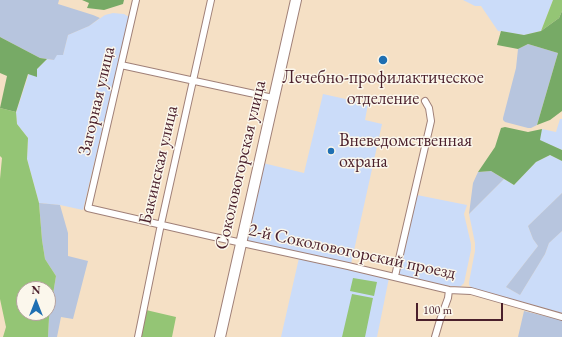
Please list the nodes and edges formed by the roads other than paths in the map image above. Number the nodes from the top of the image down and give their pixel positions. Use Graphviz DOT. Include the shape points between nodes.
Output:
graph roads {
  1 [pos="136,0"];
  2 [pos="211,0"];
  3 [pos="296,0"];
  4 [pos="121,65"];
  5 [pos="193,81"];
  6 [pos="273,98"];
  7 [pos="425,101"];
  8 [pos="88,208"];
  9 [pos="161,224"];
  10 [pos="241,243"];
  11 [pos="395,276"];
  12 [pos="449,290"];
  13 [pos="562,317"];
  14 [pos="138,337"];
  15 [pos="220,337"];
  16 [pos="435,337"];
  1 -- 4 [label="street, Загорная улица"];
  2 -- 5 [label="street, Бакинская улица"];
  3 -- 6 [label="main road, Соколовогорская улица"];
  4 -- 5 [label="street"];
  4 -- 8 [label="street, Загорная улица"];
  5 -- 6 [label="street"];
  5 -- 9 [label="street, Бакинская улица"];
  6 -- 10 [label="main road, Соколовогорская улица"];
  7 -- 11 [label="street" via="431,121"];
  8 -- 9 [label="street, 2-й Соколовогорский проезд"];
  9 -- 10 [label="street, 2-й Соколовогорский проезд"];
  9 -- 14 [label="street, Бакинская улица"];
  10 -- 11 [label="street, 2-й Соколовогорский проезд"];
  10 -- 15 [label="main road, Соколовогорская улица"];
  11 -- 12 [label="street, 2-й Соколовогорский проезд"];
  12 -- 13 [label="street, 2-й Соколовогорский проезд" via="471,291"];
  12 -- 16 [label="street"];
}
